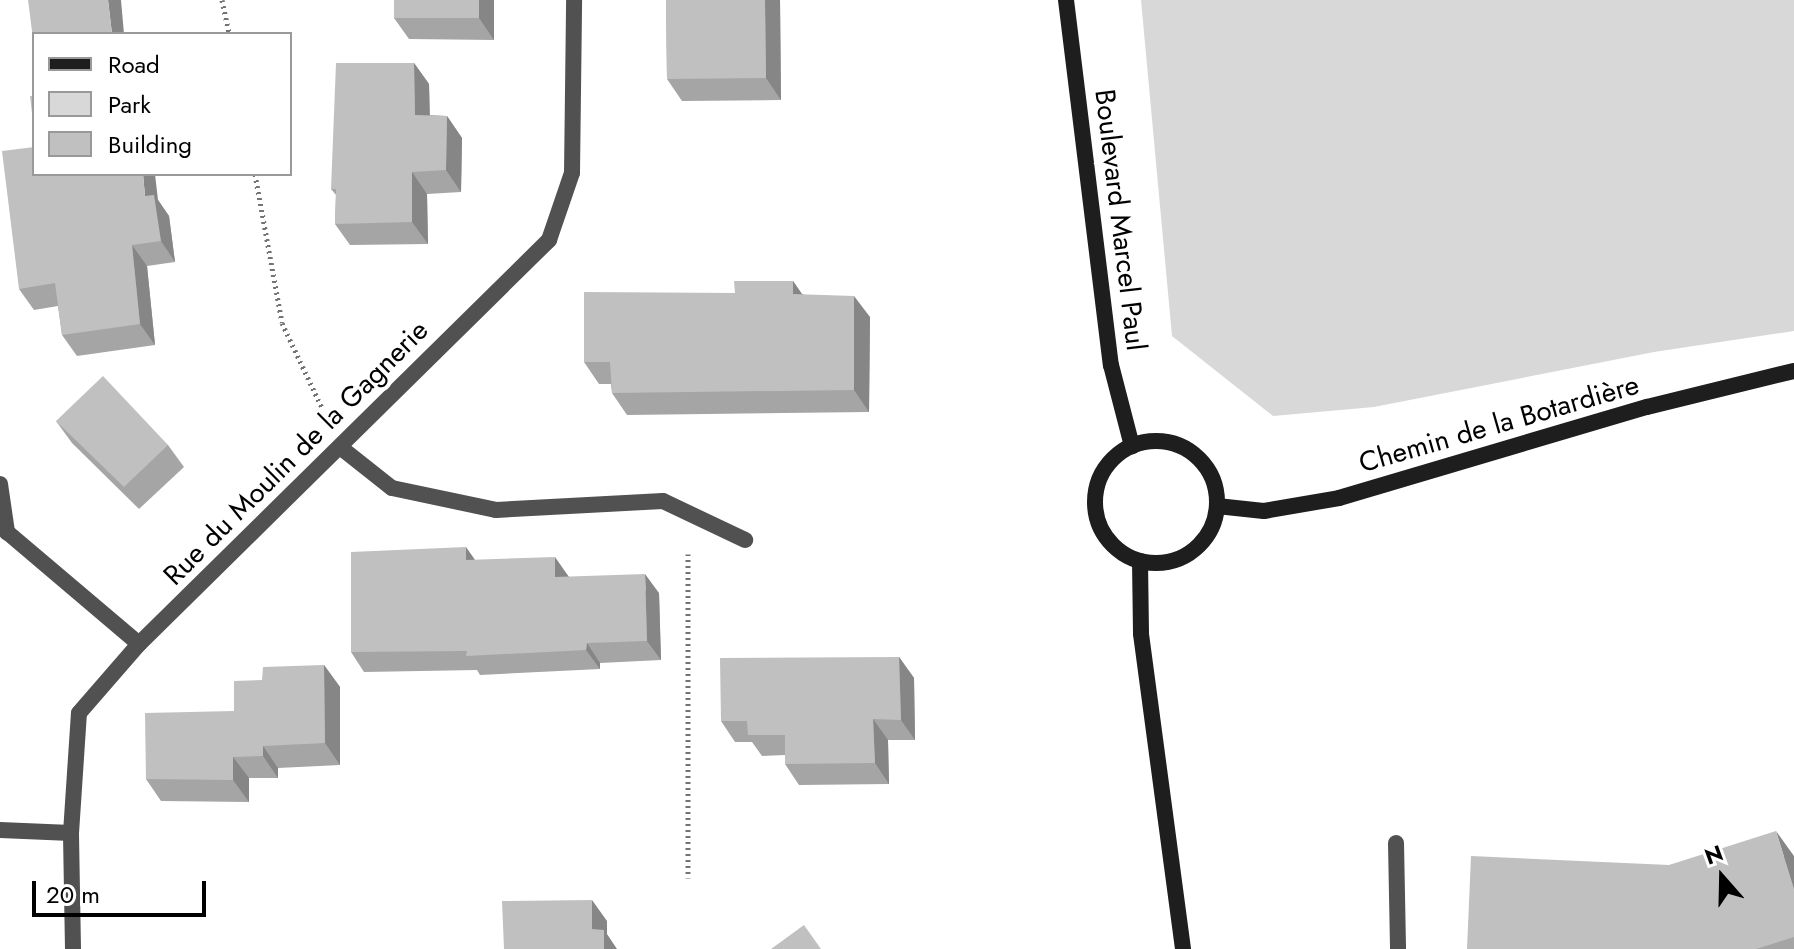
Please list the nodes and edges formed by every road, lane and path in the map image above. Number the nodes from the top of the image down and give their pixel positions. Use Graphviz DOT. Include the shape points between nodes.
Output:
graph roads {
  1 [pos="222,0"];
  2 [pos="574,0"];
  3 [pos="1066,0"];
  4 [pos="229,32"];
  5 [pos="255,176"];
  6 [pos="1794,371"];
  7 [pos="1132,446"];
  8 [pos="340,447"];
  9 [pos="0,484"];
  10 [pos="1217,506"];
  11 [pos="687,513"];
  12 [pos="745,540"];
  13 [pos="1140,561"];
  14 [pos="139,644"];
  15 [pos="0,830"];
  16 [pos="71,833"];
  17 [pos="1396,843"];
  18 [pos="688,878"];
  19 [pos="73,949"];
  20 [pos="1183,949"];
  21 [pos="1398,949"];
  1 -- 4 [label="path"];
  2 -- 8 [label="street, Rue du Moulin de la Gagnerie" via="572,173 549,240"];
  3 -- 7 [label="street, Boulevard Marcel Paul" via="1111,365"];
  5 -- 8 [label="path" via="282,323"];
  6 -- 10 [label="street, Chemin de la Botardière" via="1647,407 1339,498 1264,511"];
  7 -- 10 [label="street" via="1153,441 1192,451 1216,486"];
  7 -- 13 [label="street" via="1104,470 1095,506 1109,541"];
  8 -- 11 [label="street" via="392,488 496,510 663,501"];
  8 -- 14 [label="street, Rue du Moulin de la Gagnerie"];
  9 -- 14 [label="street" via="7,532"];
  10 -- 13 [label="street" via="1213,524 1192,552 1158,563"];
  11 -- 12 [label="street"];
  11 -- 18 [label="path"];
  13 -- 20 [label="street" via="1141,634"];
  14 -- 16 [label="street, Rue du Moulin de la Gagnerie" via="79,713"];
  15 -- 16 [label="street"];
  16 -- 19 [label="street, Rue du Moulin de la Gagnerie"];
  17 -- 21 [label="street"];
}
